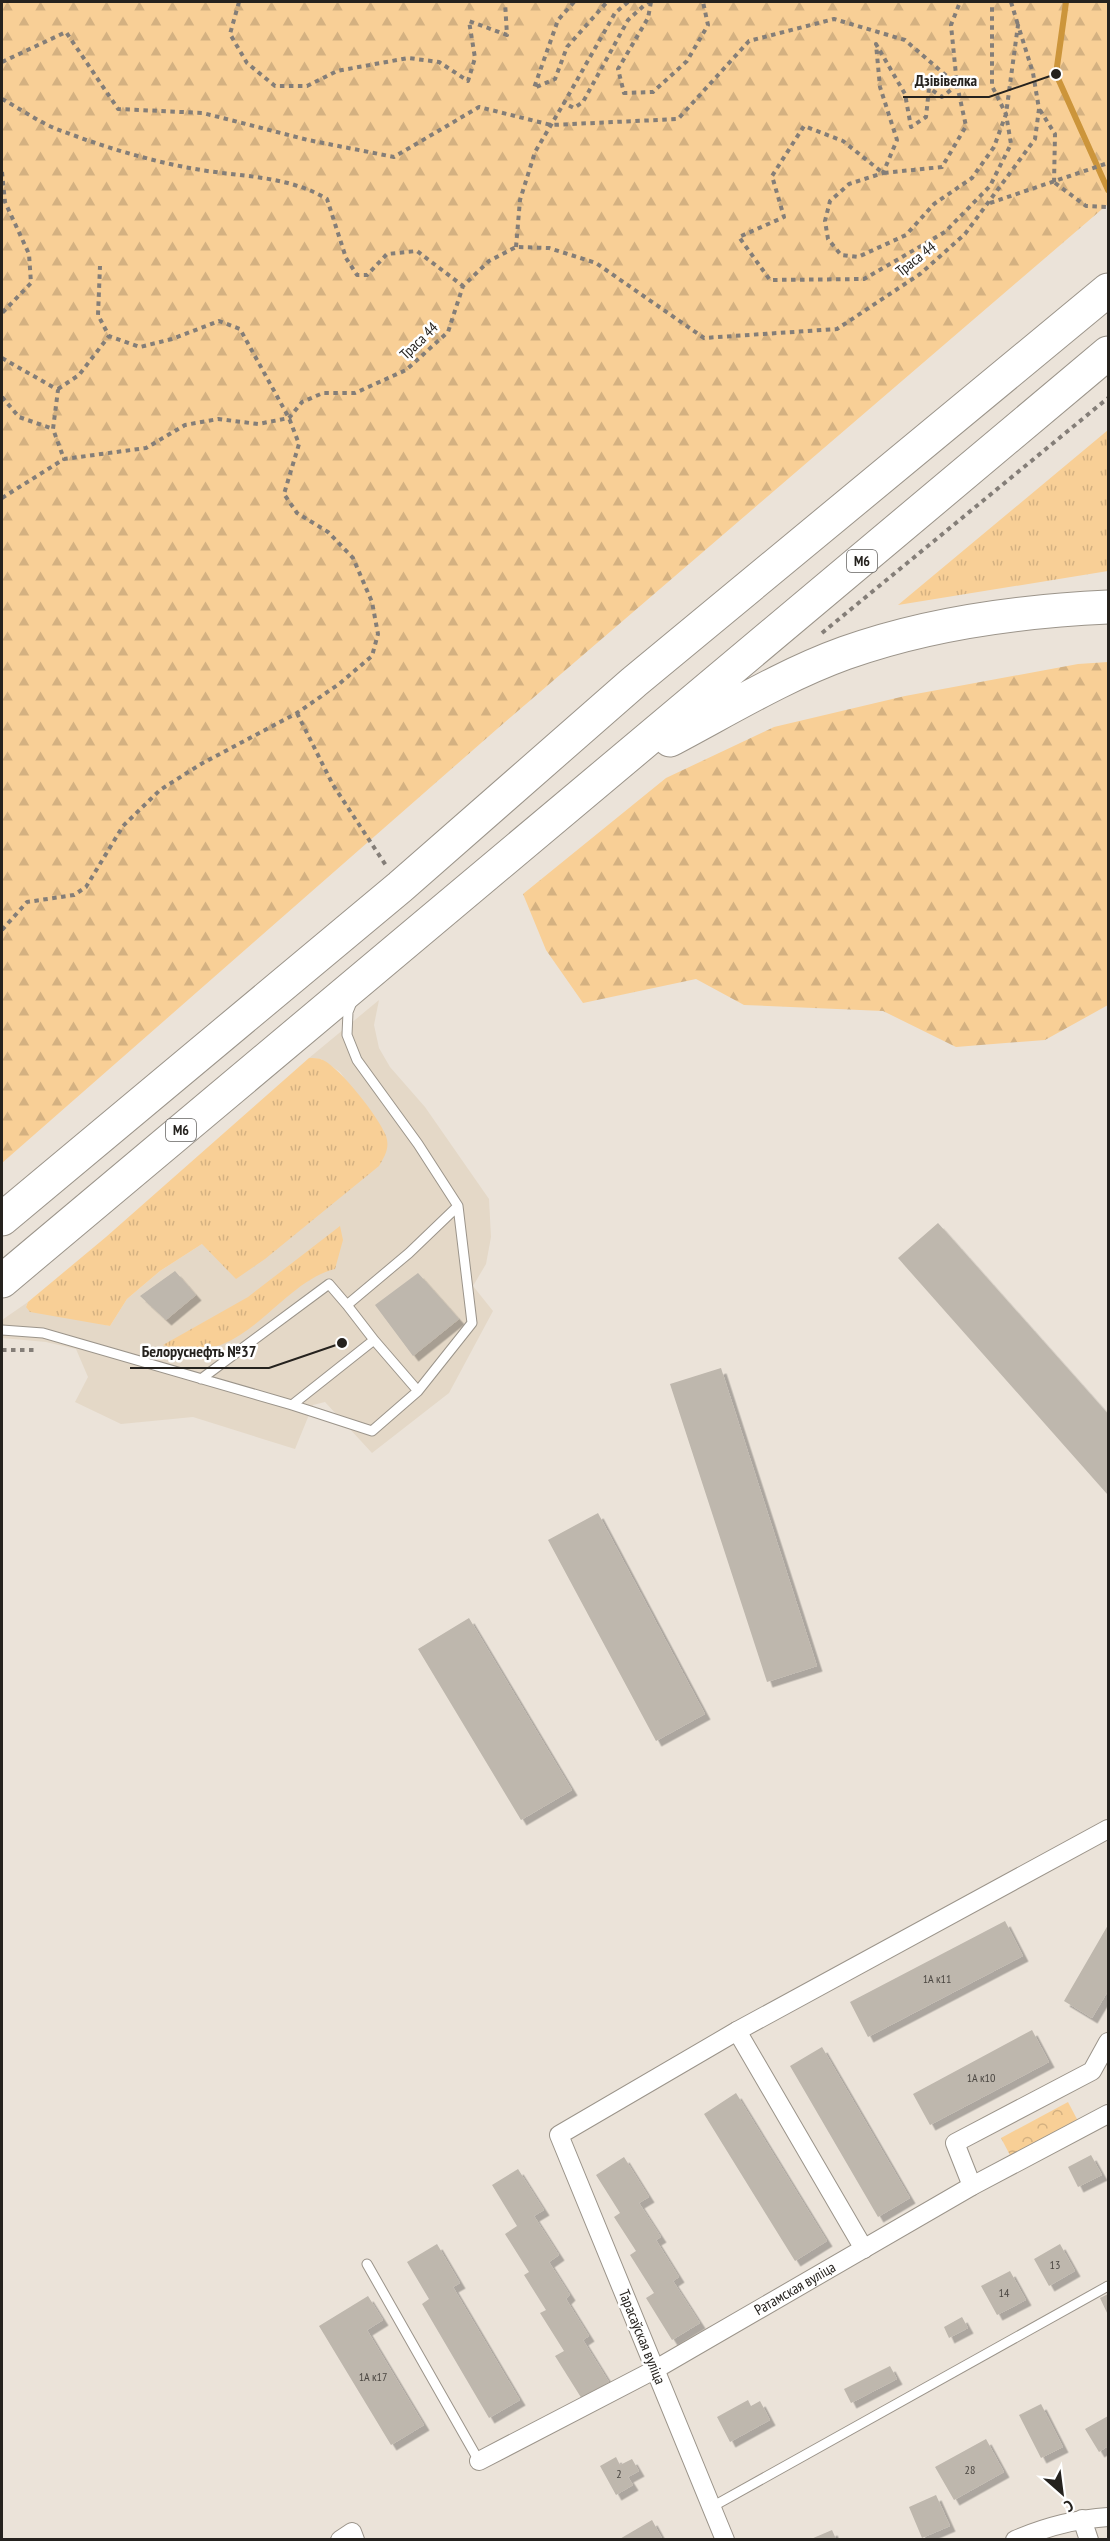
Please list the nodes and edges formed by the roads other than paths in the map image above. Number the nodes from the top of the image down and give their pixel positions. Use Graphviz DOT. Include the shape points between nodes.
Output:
graph roads {
  1 [pos="1108,290"];
  2 [pos="1108,353"];
  3 [pos="1108,607"];
  4 [pos="615,768"];
  5 [pos="361,979"];
  6 [pos="15,1205"];
  7 [pos="458,1206"];
  8 [pos="2,1281"];
  9 [pos="347,1305"];
  10 [pos="2,1330"];
  11 [pos="374,1340"];
  12 [pos="201,1379"];
  13 [pos="418,1391"];
  14 [pos="292,1405"];
  15 [pos="1108,1829"];
  16 [pos="737,2031"];
  17 [pos="1108,2042"];
  18 [pos="1108,2114"];
  19 [pos="972,2186"];
  20 [pos="864,2249"];
  21 [pos="367,2264"];
  22 [pos="1108,2286"];
  23 [pos="656,2369"];
  24 [pos="479,2461"];
  25 [pos="710,2508"];
  26 [pos="1108,2517"];
  27 [pos="1082,2519"];
  28 [pos="725,2540"];
  29 [pos="1015,2540"];
  30 [pos="1089,2540"];
  1 -- 6 [label="highway" via="643,674 400,887"];
  2 -- 4 [label="highway, М6"];
  3 -- 4 [label="highway" via="961,623 844,653"];
  4 -- 5 [label="highway, М6"];
  5 -- 7 [label="lane" via="348,1012 347,1035 357,1060"];
  5 -- 8 [label="highway, М6"];
  7 -- 9 [label="lane"];
  7 -- 13 [label="lane" via="472,1323"];
  9 -- 11 [label="lane"];
  9 -- 12 [label="lane" via="329,1284"];
  10 -- 12 [label="lane" via="43,1333"];
  11 -- 13 [label="lane"];
  11 -- 14 [label="lane"];
  12 -- 14 [label="lane"];
  13 -- 14 [label="lane" via="372,1431"];
  15 -- 16 [label="street"];
  16 -- 20 [label="street"];
  16 -- 23 [label="street, Тарасаўская вуліца" via="559,2135"];
  17 -- 19 [label="street" via="1092,2071 955,2143"];
  18 -- 19 [label="street, Ратамская вуліца"];
  19 -- 20 [label="street, Ратамская вуліца"];
  20 -- 23 [label="street, Ратамская вуліца"];
  21 -- 24 [label="lane"];
  22 -- 25 [label="lane"];
  23 -- 24 [label="street, Ратамская вуліца"];
  23 -- 25 [label="street, Тарасаўская вуліца"];
  25 -- 28 [label="street, Тарасаўская вуліца"];
  26 -- 27 [label="street"];
  27 -- 29 [label="street" via="1040,2529"];
  27 -- 30 [label="street"];
}
